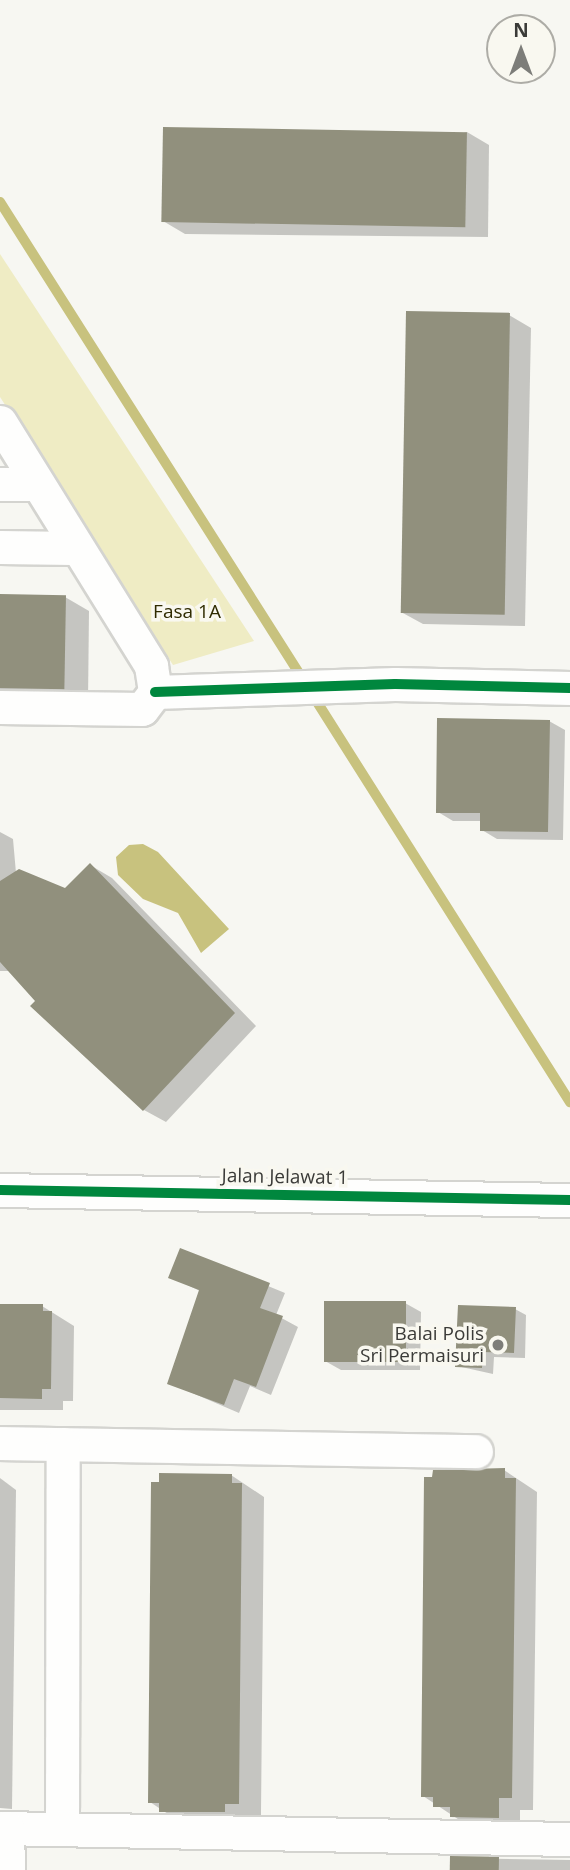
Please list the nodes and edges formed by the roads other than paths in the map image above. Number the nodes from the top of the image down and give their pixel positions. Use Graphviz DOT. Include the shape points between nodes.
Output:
graph roads {
  1 [pos="0,422"];
  2 [pos="0,484"];
  3 [pos="36,484"];
  4 [pos="0,547"];
  5 [pos="72,548"];
  6 [pos="570,688"];
  7 [pos="155,692"];
  8 [pos="0,707"];
  9 [pos="0,1190"];
  10 [pos="570,1200"];
  11 [pos="0,1443"];
  12 [pos="63,1444"];
  13 [pos="476,1451"];
  14 [pos="4,1828"];
  15 [pos="62,1829"];
  16 [pos="570,1839"];
  17 [pos="8,1870"];
  1 -- 3 [label="street"];
  2 -- 3 [label="street"];
  3 -- 5 [label="street"];
  4 -- 5 [label="street"];
  5 -- 7 [label="street" via="150,666"];
  6 -- 7 [label="street" via="395,684"];
  7 -- 8 [label="street" via="142,709"];
  9 -- 10 [label="street, Jalan Jelawat 1"];
  11 -- 12 [label="street"];
  12 -- 13 [label="street"];
  12 -- 15 [label="street"];
  14 -- 15 [label="street"];
  14 -- 17 [label="street"];
  15 -- 16 [label="street"];
}
